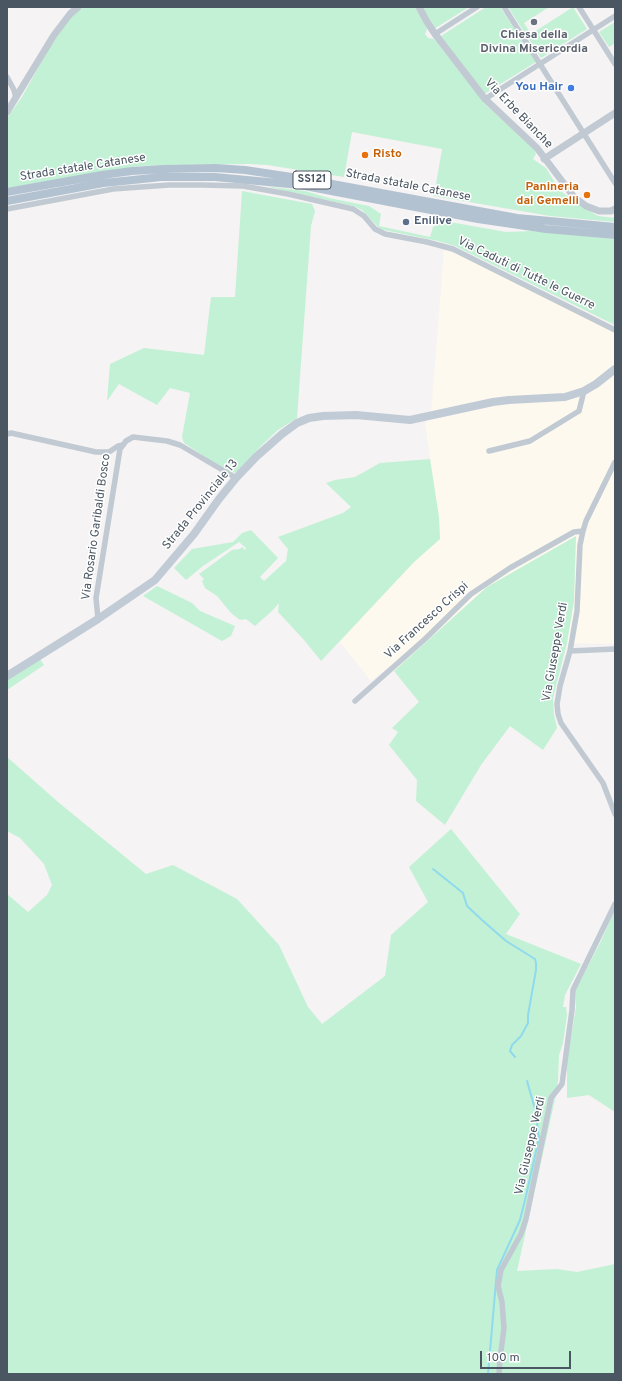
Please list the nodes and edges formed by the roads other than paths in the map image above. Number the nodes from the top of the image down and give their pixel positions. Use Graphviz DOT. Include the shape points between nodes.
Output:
graph roads {
  1 [pos="78,7"];
  2 [pos="419,7"];
  3 [pos="477,7"];
  4 [pos="504,7"];
  5 [pos="579,7"];
  6 [pos="615,16"];
  7 [pos="593,30"];
  8 [pos="434,34"];
  9 [pos="540,63"];
  10 [pos="615,64"];
  11 [pos="7,77"];
  12 [pos="16,98"];
  13 [pos="485,99"];
  14 [pos="7,112"];
  15 [pos="615,114"];
  16 [pos="584,134"];
  17 [pos="544,158"];
  18 [pos="615,183"];
  19 [pos="7,192"];
  20 [pos="7,201"];
  21 [pos="7,209"];
  22 [pos="614,212"];
  23 [pos="615,227"];
  24 [pos="615,235"];
  25 [pos="615,330"];
  26 [pos="615,369"];
  27 [pos="584,391"];
  28 [pos="7,434"];
  29 [pos="123,445"];
  30 [pos="489,451"];
  31 [pos="615,462"];
  32 [pos="236,478"];
  33 [pos="583,531"];
  34 [pos="98,619"];
  35 [pos="615,649"];
  36 [pos="570,651"];
  37 [pos="7,676"];
  38 [pos="355,701"];
  39 [pos="615,814"];
  40 [pos="615,904"];
  41 [pos="499,1374"];
  1 -- 12 [label="street" via="54,35"];
  2 -- 8 [label="street, Via Erbe Bianche"];
  3 -- 8 [label="street"];
  4 -- 9 [label="street"];
  5 -- 7 [label="street"];
  6 -- 7 [label="street"];
  7 -- 9 [label="street"];
  7 -- 10 [label="street"];
  8 -- 13 [label="street, Via Erbe Bianche"];
  9 -- 13 [label="street"];
  9 -- 16 [label="street"];
  11 -- 12 [label="street"];
  12 -- 14 [label="street"];
  13 -- 17 [label="street, Via Erbe Bianche" via="537,148"];
  15 -- 16 [label="street"];
  16 -- 17 [label="street"];
  16 -- 18 [label="street"];
  17 -- 22 [label="street, Via Erbe Bianche" via="574,197 593,209"];
  19 -- 23 [label="main road, Strada statale Catanese / SS121" via="132,171 216,168 305,179 517,218"];
  20 -- 24 [label="main road, Strada statale Catanese / SS121" via="103,183 161,177 215,177 300,185 478,219 546,229"];
  21 -- 25 [label="street, Via Caduti di Tutte le Guerre" via="113,189 169,185 243,186 288,194 352,209 364,216 375,229 385,234 453,249"];
  26 -- 27 [label="main road, Strada Provinciale 13"];
  27 -- 30 [label="street" via="579,411 530,441"];
  27 -- 32 [label="main road, Strada Provinciale 13" via="565,396 493,402 410,420 356,415 309,418 282,434"];
  28 -- 29 [label="street" via="96,452 109,452"];
  29 -- 32 [label="street, Via Rosario Garibaldi Bosco" via="133,437 180,445"];
  29 -- 34 [label="street, Via Rosario Garibaldi Bosco" via="120,449 96,598"];
  31 -- 33 [label="street, Via Giuseppe Verdi"];
  32 -- 34 [label="main road, Strada Provinciale 13" via="155,580"];
  33 -- 36 [label="street, Via Giuseppe Verdi" via="577,611"];
  33 -- 38 [label="street, Via Francesco Crispi" via="574,532 471,594"];
  34 -- 37 [label="main road, Strada Provinciale 13"];
  35 -- 36 [label="street"];
  36 -- 39 [label="street, Via Giuseppe Verdi" via="560,686 558,714 561,723 603,783"];
  40 -- 41 [label="street, Via Giuseppe Verdi" via="573,990 562,1084 551,1098 526,1219 521,1234 501,1270 498,1286 504,1328"];
}
